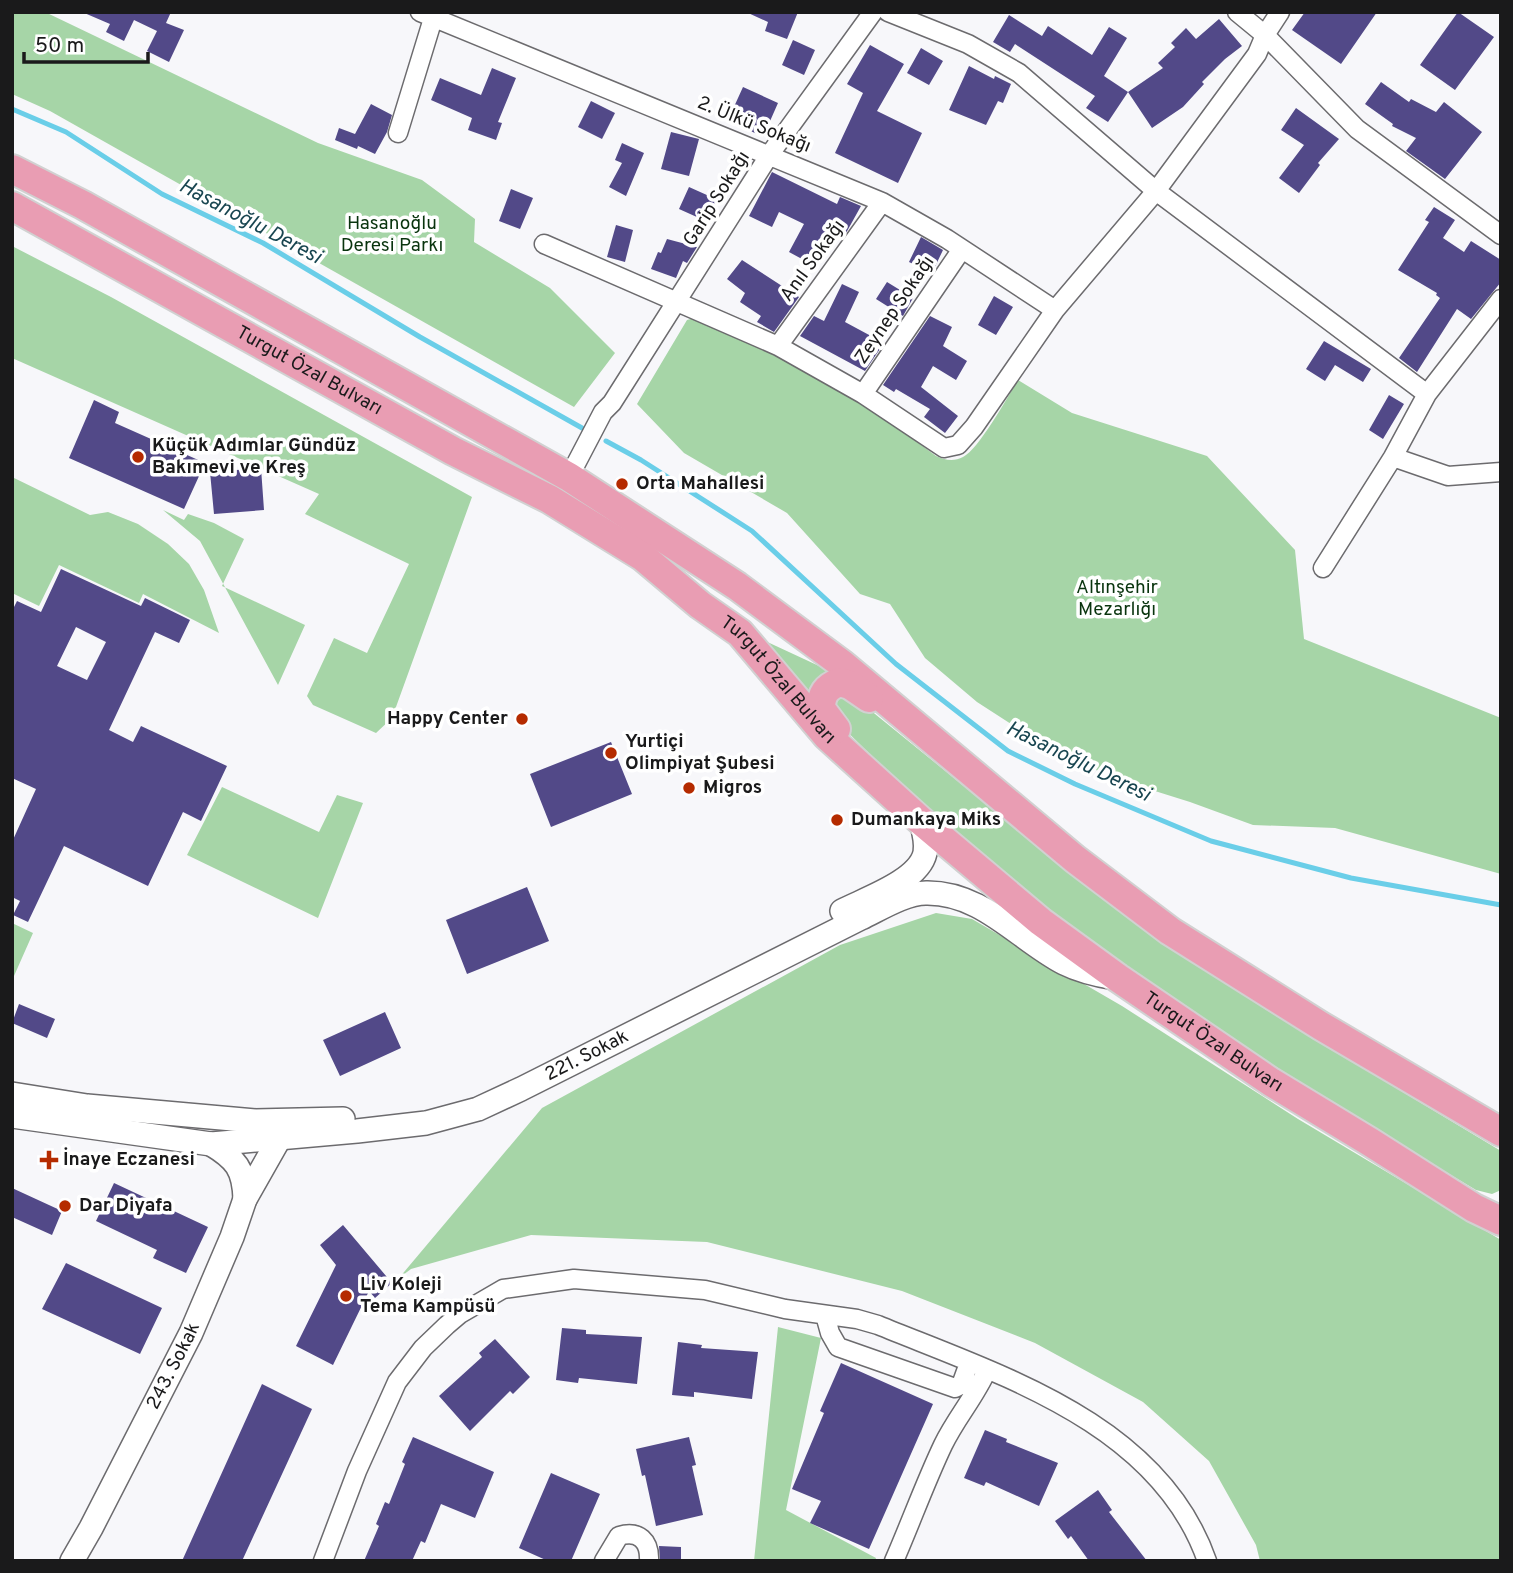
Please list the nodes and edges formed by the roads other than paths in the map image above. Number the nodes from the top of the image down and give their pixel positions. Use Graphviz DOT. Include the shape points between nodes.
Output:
graph roads {
  1 [pos="873,12"];
  2 [pos="888,12"];
  3 [pos="1237,12"];
  4 [pos="1280,12"];
  5 [pos="430,14"];
  6 [pos="1265,35"];
  7 [pos="398,133"];
  8 [pos="770,154"];
  9 [pos="12,169"];
  10 [pos="1156,191"];
  11 [pos="882,202"];
  12 [pos="12,206"];
  13 [pos="1501,235"];
  14 [pos="544,244"];
  15 [pos="962,249"];
  16 [pos="1501,299"];
  17 [pos="678,302"];
  18 [pos="1055,310"];
  19 [pos="778,346"];
  20 [pos="863,394"];
  21 [pos="1427,394"];
  22 [pos="1393,457"];
  23 [pos="1501,472"];
  24 [pos="569,477"];
  25 [pos="549,499"];
  26 [pos="1322,568"];
  27 [pos="967,771"];
  28 [pos="921,821"];
  29 [pos="1118,978"];
  30 [pos="12,1094"];
  31 [pos="12,1116"];
  32 [pos="1501,1134"];
  33 [pos="279,1139"];
  34 [pos="1370,1142"];
  35 [pos="211,1144"];
  36 [pos="245,1199"];
  37 [pos="1501,1202"];
  38 [pos="1501,1221"];
  39 [pos="825,1315"];
  40 [pos="969,1363"];
  41 [pos="987,1370"];
  42 [pos="92,1528"];
  43 [pos="72,1561"];
  44 [pos="79,1561"];
  45 [pos="323,1561"];
  46 [pos="604,1561"];
  47 [pos="649,1561"];
  48 [pos="894,1561"];
  49 [pos="1207,1561"];
  1 -- 8 [label="street, Garip Sokağı"];
  2 -- 10 [label="street" via="968,44 1019,73"];
  3 -- 6 [label="street"];
  4 -- 6 [label="street"];
  5 -- 7 [label="street"];
  5 -- 8 [label="street, 2. Ülkü Sokağı"];
  6 -- 10 [label="street" via="1257,54"];
  6 -- 13 [label="street" via="1357,129"];
  8 -- 11 [label="street, 2. Ülkü Sokağı"];
  8 -- 17 [label="street, Garip Sokağı"];
  9 -- 24 [label="main road, Turgut Özal Bulvarı"];
  10 -- 18 [label="street"];
  10 -- 21 [label="street"];
  11 -- 15 [label="street, 2. Ülkü Sokağı"];
  11 -- 19 [label="street, Anıl Sokağı"];
  12 -- 25 [label="main road, Turgut Özal Bulvarı" via="453,451"];
  14 -- 17 [label="street"];
  15 -- 18 [label="street, 2. Ülkü Sokağı"];
  15 -- 20 [label="street, Zeynep Sokağı"];
  16 -- 21 [label="street"];
  17 -- 19 [label="street"];
  17 -- 24 [label="street, Garip Sokağı" via="603,412"];
  18 -- 20 [label="street" via="958,445 944,448"];
  19 -- 20 [label="street"];
  21 -- 22 [label="street"];
  22 -- 23 [label="street" via="1448,476"];
  22 -- 26 [label="street"];
  24 -- 25 [label="main road"];
  24 -- 27 [label="main road, Turgut Özal Bulvarı" via="737,586 842,664"];
  25 -- 28 [label="main road, Turgut Özal Bulvarı" via="643,557 740,634 827,736"];
  27 -- 28 [label="main road" via="850,685 840,682 826,690 821,709 826,718"];
  27 -- 32 [label="main road, Turgut Özal Bulvarı" via="1170,931"];
  28 -- 29 [label="main road, Turgut Özal Bulvarı" via="1041,922"];
  28 -- 30 [label="street, 221. Sokak" via="925,856 917,870 900,882 523,1075 457,1100 379,1118 255,1121 87,1106"];
  29 -- 33 [label="street, 221. Sokak" via="1063,963 1006,923 958,897 925,892 861,918 478,1109 426,1123"];
  29 -- 34 [label="main road, Turgut Özal Bulvarı" via="1271,1082"];
  31 -- 35 [label="street, 221. Sokak"];
  33 -- 35 [label="street, 221. Sokak"];
  33 -- 36 [label="street, 243. Sokak"];
  34 -- 37 [label="main road" via="1472,1194"];
  34 -- 38 [label="main road, Turgut Özal Bulvarı"];
  35 -- 36 [label="street" via="229,1154 239,1168"];
  36 -- 42 [label="street, 243. Sokak" via="191,1333"];
  39 -- 40 [label="street" via="878,1325"];
  39 -- 40 [label="street" via="838,1347 955,1388 961,1385"];
  39 -- 45 [label="street" via="705,1290 588,1280 503,1289 447,1325 397,1382"];
  40 -- 41 [label="street"];
  41 -- 48 [label="street" via="944,1443"];
  41 -- 49 [label="street" via="1068,1407 1117,1440 1175,1497"];
  42 -- 43 [label="street, 243. Sokak"];
  42 -- 44 [label="street, 243. Sokak"];
  46 -- 47 [label="street" via="619,1536 628,1533 644,1539"];
}
